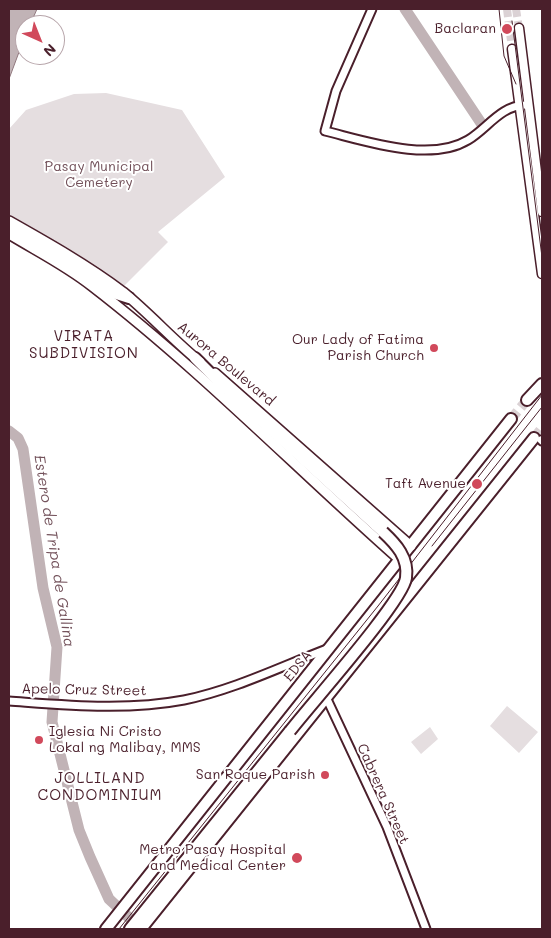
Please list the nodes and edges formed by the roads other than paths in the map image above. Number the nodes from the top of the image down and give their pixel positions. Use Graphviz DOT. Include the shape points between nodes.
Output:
graph roads {
  1 [pos="372,9"];
  2 [pos="519,28"];
  3 [pos="512,49"];
  4 [pos="524,105"];
  5 [pos="532,133"];
  6 [pos="523,134"];
  7 [pos="542,212"];
  8 [pos="9,221"];
  9 [pos="9,228"];
  10 [pos="9,234"];
  11 [pos="540,246"];
  12 [pos="542,274"];
  13 [pos="129,298"];
  14 [pos="195,358"];
  15 [pos="542,384"];
  16 [pos="527,400"];
  17 [pos="511,420"];
  18 [pos="539,440"];
  19 [pos="387,525"];
  20 [pos="375,538"];
  21 [pos="411,546"];
  22 [pos="400,560"];
  23 [pos="330,648"];
  24 [pos="326,698"];
  25 [pos="9,701"];
  26 [pos="143,926"];
  27 [pos="108,927"];
  28 [pos="130,929"];
  29 [pos="426,929"];
  1 -- 4 [label="street" via="336,91 325,131 435,151 468,140 501,113"];
  2 -- 4 [label="main road"];
  3 -- 4 [label="main road"];
  4 -- 5 [label="main road"];
  4 -- 6 [label="main road"];
  5 -- 6 [label="main road"];
  5 -- 7 [label="main road"];
  6 -- 11 [label="main road"];
  8 -- 13 [label="main road, Aurora Boulevard" via="74,257"];
  9 -- 13 [label="highway" via="107,292"];
  10 -- 20 [label="main road, Aurora Boulevard" via="92,285 200,377"];
  11 -- 12 [label="main road"];
  13 -- 14 [label="main road, Aurora Boulevard"];
  14 -- 19 [label="main road, Aurora Boulevard" via="278,426"];
  14 -- 28 [label="highway, bridge" via="394,543 404,559 406,579 388,611"];
  15 -- 16 [label="highway"];
  17 -- 21 [label="highway, EDSA"];
  18 -- 24 [label="highway"];
  19 -- 20 [label="main road" via="385,536"];
  19 -- 21 [label="main road, Aurora Boulevard"];
  20 -- 22 [label="main road, Aurora Boulevard"];
  21 -- 22 [label="highway, EDSA"];
  22 -- 23 [label="highway, EDSA"];
  23 -- 25 [label="street, Apelo Cruz Street" via="240,684 183,700 140,705"];
  23 -- 27 [label="highway, EDSA"];
  24 -- 26 [label="highway"];
  24 -- 29 [label="street, Cabrera Street" via="387,826"];
}
